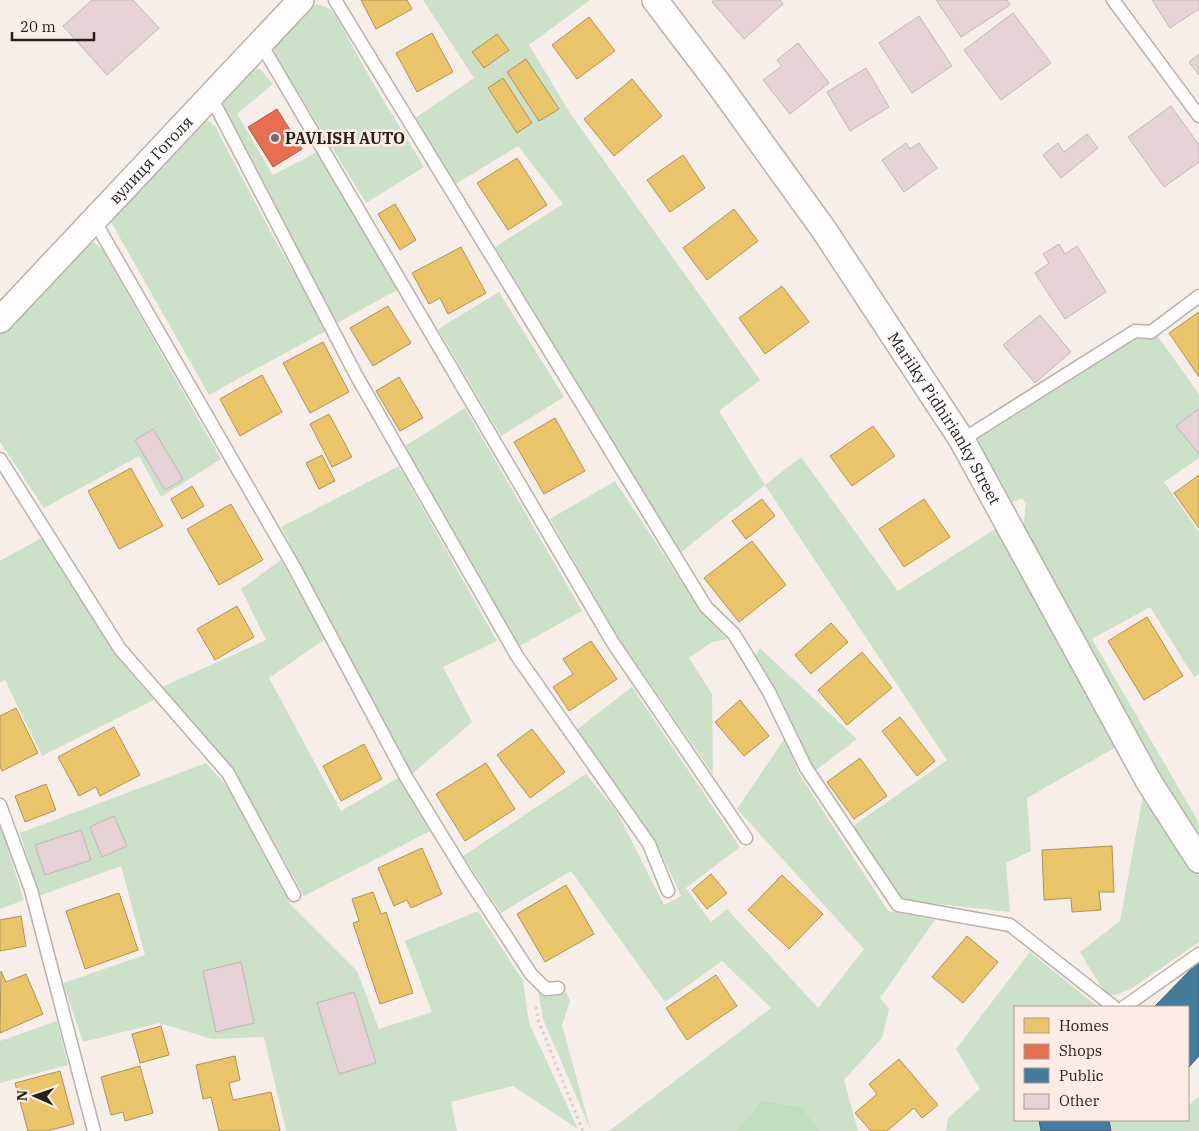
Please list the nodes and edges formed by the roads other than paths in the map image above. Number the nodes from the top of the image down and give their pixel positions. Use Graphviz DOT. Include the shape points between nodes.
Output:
graph roads {
  1 [pos="301,0"];
  2 [pos="335,0"];
  3 [pos="654,0"];
  4 [pos="1113,0"];
  5 [pos="261,44"];
  6 [pos="210,95"];
  7 [pos="1199,116"];
  8 [pos="94,220"];
  9 [pos="1199,296"];
  10 [pos="0,320"];
  11 [pos="962,440"];
  12 [pos="0,459"];
  13 [pos="0,805"];
  14 [pos="746,838"];
  15 [pos="1199,860"];
  16 [pos="668,891"];
  17 [pos="294,895"];
  18 [pos="1199,954"];
  19 [pos="558,988"];
  20 [pos="1113,1006"];
  21 [pos="1125,1006"];
  22 [pos="94,1131"];
  1 -- 5 [label="street, вулиця Гоголя"];
  2 -- 20 [label="lane" via="706,607 734,634 770,692 806,768 898,905 1010,925"];
  3 -- 11 [label="street, Mariiky Pidhirianky Street" via="824,230"];
  4 -- 7 [label="lane"];
  5 -- 6 [label="street, вулиця Гоголя"];
  5 -- 14 [label="lane" via="613,643"];
  6 -- 8 [label="street, вулиця Гоголя"];
  6 -- 16 [label="lane" via="356,375 518,656 648,844"];
  8 -- 10 [label="street, вулиця Гоголя"];
  8 -- 19 [label="lane" via="294,567 406,777 531,974 546,989"];
  9 -- 11 [label="lane" via="1151,332 1135,331"];
  11 -- 15 [label="street, Mariiky Pidhirianky Street" via="1149,782"];
  12 -- 17 [label="lane" via="120,649 228,773"];
  13 -- 22 [label="lane" via="31,890"];
  18 -- 21 [label="lane"];
}
